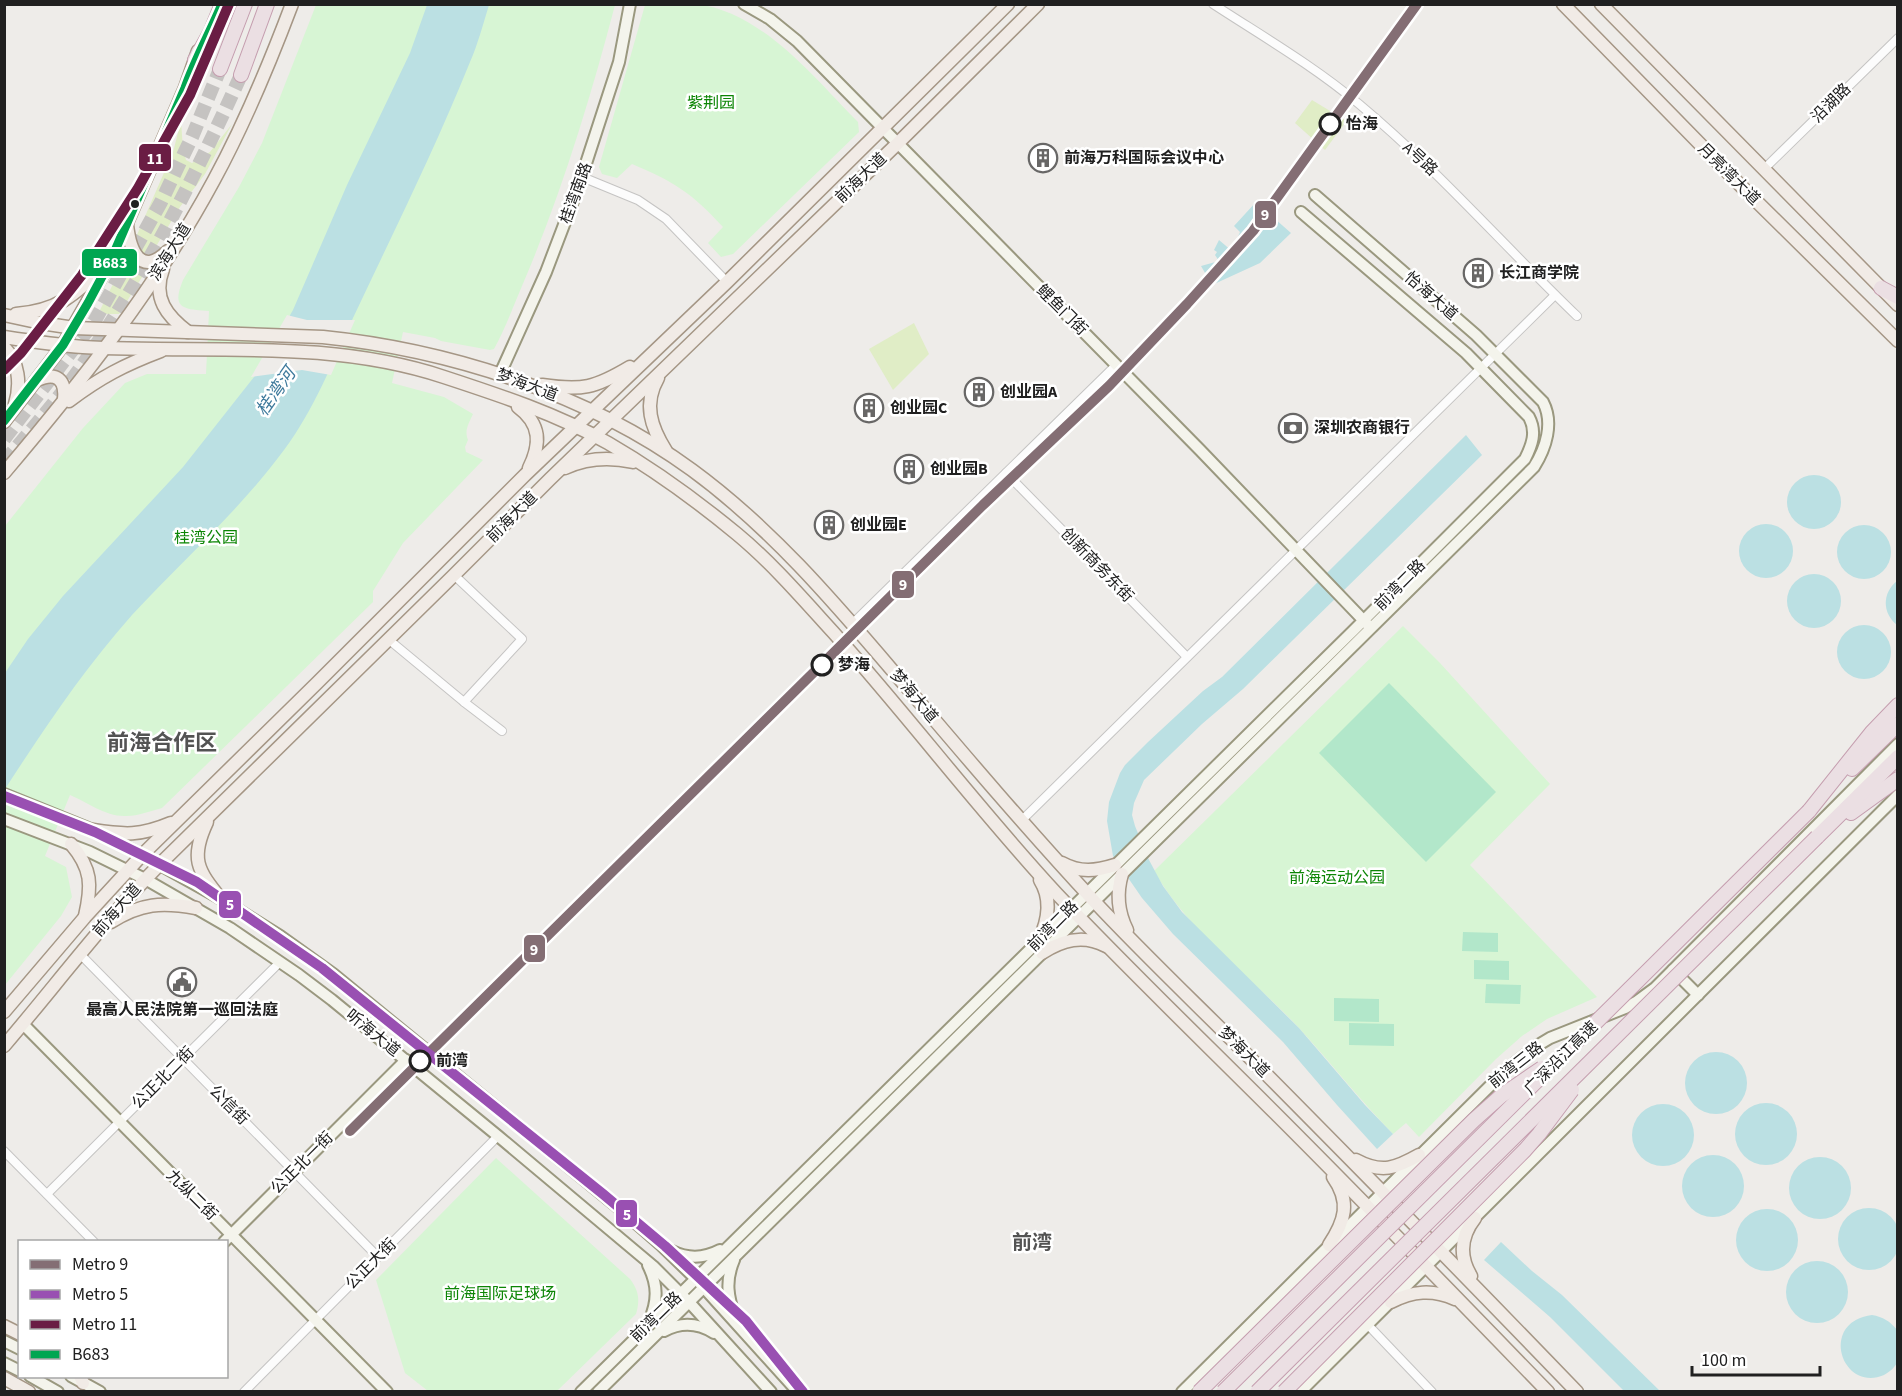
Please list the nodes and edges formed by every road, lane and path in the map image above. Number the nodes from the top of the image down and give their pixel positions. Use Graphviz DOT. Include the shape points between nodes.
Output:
graph roads {
  1 [pos="215,4"];
  2 [pos="222,4"];
  3 [pos="245,4"];
  4 [pos="267,4"];
  5 [pos="292,4"];
  6 [pos="630,4"];
  7 [pos="744,4"];
  8 [pos="1008,4"];
  9 [pos="1038,4"];
  10 [pos="1213,4"];
  11 [pos="1563,4"];
  12 [pos="1601,4"];
  13 [pos="1898,38"];
  14 [pos="195,60"];
  15 [pos="220,69"];
  16 [pos="241,75"];
  17 [pos="884,129"];
  18 [pos="898,143"];
  19 [pos="1764,169"];
  20 [pos="582,177"];
  21 [pos="1315,195"];
  22 [pos="1300,212"];
  23 [pos="127,223"];
  24 [pos="177,243"];
  25 [pos="111,260"];
  26 [pos="166,261"];
  27 [pos="728,282"];
  28 [pos="1881,288"];
  29 [pos="1555,295"];
  30 [pos="1898,297"];
  31 [pos="1898,305"];
  32 [pos="4,315"];
  33 [pos="1577,316"];
  34 [pos="74,328"];
  35 [pos="118,331"];
  36 [pos="190,332"];
  37 [pos="4,337"];
  38 [pos="1898,341"];
  39 [pos="63,345"];
  40 [pos="4,347"];
  41 [pos="106,347"];
  42 [pos="167,349"];
  43 [pos="1495,354"];
  44 [pos="647,357"];
  45 [pos="1116,365"];
  46 [pos="1481,367"];
  47 [pos="662,371"];
  48 [pos="500,374"];
  49 [pos="36,381"];
  50 [pos="524,382"];
  51 [pos="496,395"];
  52 [pos="64,400"];
  53 [pos="592,412"];
  54 [pos="54,413"];
  55 [pos="8,417"];
  56 [pos="611,421"];
  57 [pos="575,427"];
  58 [pos="595,436"];
  59 [pos="669,454"];
  60 [pos="1525,459"];
  61 [pos="642,464"];
  62 [pos="1534,466"];
  63 [pos="4,473"];
  64 [pos="1006,473"];
  65 [pos="525,475"];
  66 [pos="550,479"];
  67 [pos="1296,550"];
  68 [pos="454,575"];
  69 [pos="852,624"];
  70 [pos="1368,624"];
  71 [pos="388,639"];
  72 [pos="1187,657"];
  73 [pos="464,702"];
  74 [pos="1898,705"];
  75 [pos="1898,724"];
  76 [pos="501,731"];
  77 [pos="1898,744"];
  78 [pos="1898,756"];
  79 [pos="1898,779"];
  80 [pos="4,794"];
  81 [pos="1898,795"];
  82 [pos="1809,811"];
  83 [pos="211,814"];
  84 [pos="4,819"];
  85 [pos="177,821"];
  86 [pos="1021,821"];
  87 [pos="93,830"];
  88 [pos="1817,837"];
  89 [pos="71,844"];
  90 [pos="142,855"];
  91 [pos="1054,859"];
  92 [pos="160,864"];
  93 [pos="1032,866"];
  94 [pos="127,870"];
  95 [pos="1119,870"];
  96 [pos="145,879"];
  97 [pos="1090,896"];
  98 [pos="221,899"];
  99 [pos="196,909"];
  100 [pos="1075,912"];
  101 [pos="85,917"];
  102 [pos="102,927"];
  103 [pos="1137,944"];
  104 [pos="1041,946"];
  105 [pos="1113,951"];
  106 [pos="80,954"];
  107 [pos="280,962"];
  108 [pos="1673,970"];
  109 [pos="1698,995"];
  110 [pos="4,1012"];
  111 [pos="23,1024"];
  112 [pos="1580,1040"];
  113 [pos="4,1046"];
  114 [pos="1602,1052"];
  115 [pos="183,1058"];
  116 [pos="406,1060"];
  117 [pos="119,1122"];
  118 [pos="498,1136"];
  119 [pos="4,1152"];
  120 [pos="1316,1154"];
  121 [pos="1345,1154"];
  122 [pos="1419,1155"];
  123 [pos="294,1172"];
  124 [pos="1383,1192"];
  125 [pos="47,1194"];
  126 [pos="1367,1206"];
  127 [pos="1475,1218"];
  128 [pos="228,1238"];
  129 [pos="92,1240"];
  130 [pos="730,1244"];
  131 [pos="661,1245"];
  132 [pos="1329,1245"];
  133 [pos="742,1249"];
  134 [pos="1441,1252"];
  135 [pos="378,1257"];
  136 [pos="645,1259"];
  137 [pos="1426,1267"];
  138 [pos="696,1279"];
  139 [pos="704,1287"];
  140 [pos="1479,1290"];
  141 [pos="681,1293"];
  142 [pos="689,1302"];
  143 [pos="1391,1302"];
  144 [pos="1461,1302"];
  145 [pos="315,1320"];
  146 [pos="737,1323"];
  147 [pos="1368,1325"];
  148 [pos="4,1326"];
  149 [pos="644,1330"];
  150 [pos="18,1333"];
  151 [pos="720,1336"];
  152 [pos="651,1339"];
  153 [pos="4,1341"];
  154 [pos="18,1348"];
  155 [pos="4,1363"];
  156 [pos="18,1370"];
  157 [pos="4,1378"];
  158 [pos="32,1378"];
  159 [pos="85,1379"];
  160 [pos="28,1392"];
  161 [pos="58,1392"];
  162 [pos="100,1392"];
  163 [pos="244,1392"];
  164 [pos="387,1392"];
  165 [pos="581,1392"];
  166 [pos="598,1392"];
  167 [pos="771,1392"];
  168 [pos="798,1392"];
  169 [pos="1182,1392"];
  170 [pos="1199,1392"];
  171 [pos="1223,1392"];
  172 [pos="1257,1392"];
  173 [pos="1284,1392"];
  174 [pos="1300,1392"];
  175 [pos="1432,1392"];
  176 [pos="1548,1392"];
  177 [pos="1577,1392"];
  1 -- 14 [label="main road"];
  2 -- 14 [label="highway"];
  3 -- 15 [label="highway"];
  4 -- 16 [label="highway"];
  5 -- 24 [label="main road, 滨海大道" via="242,126"];
  6 -- 20 [label="street, 桂湾南路" via="618,62"];
  7 -- 17 [label="street, 鲤鱼门街" via="789,34"];
  8 -- 17 [label="main road, 前海大道"];
  9 -- 18 [label="main road, 前海大道"];
  10 -- 29 [label="street, A号路" via="1361,105 1450,187"];
  11 -- 38 [label="main road, 月亮湾大道"];
  12 -- 19 [label="main road, 月亮湾大道"];
  13 -- 19 [label="street, 沿湖路"];
  14 -- 23 [label="main road"];
  17 -- 18 [label="street, 鲤鱼门街"];
  17 -- 27 [label="main road, 前海大道"];
  18 -- 45 [label="street, 鲤鱼门街"];
  18 -- 47 [label="main road, 前海大道"];
  19 -- 28 [label="main road, 月亮湾大道"];
  20 -- 27 [label="street" via="631,197 666,219"];
  20 -- 48 [label="street, 桂湾南路" via="546,272"];
  21 -- 43 [label="street, 怡海大道"];
  22 -- 46 [label="street, 怡海大道"];
  23 -- 24 [label="main road" via="131,248 141,259 158,259"];
  23 -- 25 [label="main road"];
  24 -- 26 [label="main road, 滨海大道"];
  25 -- 32 [label="main road" via="56,306"];
  25 -- 34 [label="main road"];
  26 -- 35 [label="main road, 滨海大道"];
  26 -- 36 [label="main road" via="160,288 165,310"];
  27 -- 44 [label="main road, 前海大道"];
  28 -- 30 [label="highway"];
  28 -- 31 [label="main road, 月亮湾大道"];
  29 -- 33 [label="street, A号路"];
  29 -- 43 [label="street"];
  32 -- 34 [label="main road, 梦海大道"];
  34 -- 35 [label="main road, 梦海大道"];
  34 -- 39 [label="main road"];
  35 -- 36 [label="main road, 梦海大道"];
  35 -- 41 [label="main road, 滨海大道"];
  36 -- 48 [label="main road, 梦海大道" via="323,337 376,344"];
  37 -- 39 [label="main road, 梦海大道"];
  39 -- 41 [label="main road, 梦海大道"];
  39 -- 49 [label="main road"];
  40 -- 55 [label="main road" via="13,358 19,379 16,401"];
  41 -- 42 [label="main road, 梦海大道"];
  41 -- 52 [label="main road, 滨海大道"];
  42 -- 51 [label="main road, 梦海大道" via="351,356 418,369"];
  42 -- 54 [label="main road" via="117,369"];
  43 -- 46 [label="street"];
  43 -- 62 [label="street, 怡海大道" via="1543,402 1548,416 1543,451"];
  44 -- 50 [label="main road" via="594,386 565,388"];
  44 -- 53 [label="main road, 前海大道"];
  45 -- 64 [label="street"];
  45 -- 67 [label="street, 鲤鱼门街"];
  46 -- 60 [label="street, 怡海大道" via="1529,417 1533,439"];
  46 -- 67 [label="street"];
  47 -- 56 [label="main road, 前海大道"];
  47 -- 59 [label="main road" via="651,394 650,415 655,433"];
  48 -- 50 [label="main road, 梦海大道"];
  49 -- 52 [label="main road" via="50,376 60,380"];
  49 -- 55 [label="main road"];
  50 -- 53 [label="main road, 梦海大道"];
  51 -- 57 [label="main road, 梦海大道"];
  51 -- 65 [label="main road" via="525,412 536,430 536,451"];
  52 -- 54 [label="main road, 滨海大道"];
  53 -- 56 [label="main road, 梦海大道"];
  53 -- 57 [label="main road, 前海大道"];
  54 -- 63 [label="main road, 滨海大道"];
  56 -- 58 [label="main road, 前海大道"];
  56 -- 59 [label="main road, 梦海大道"];
  57 -- 58 [label="main road, 梦海大道"];
  57 -- 65 [label="main road, 前海大道"];
  58 -- 61 [label="main road, 梦海大道"];
  58 -- 66 [label="main road, 前海大道"];
  59 -- 69 [label="main road, 梦海大道" via="774,538"];
  60 -- 70 [label="street, 前湾二路"];
  61 -- 66 [label="main road" via="618,459 586,461 565,468"];
  61 -- 93 [label="main road, 梦海大道" via="738,535 774,568 857,659"];
  62 -- 70 [label="street, 前湾二路"];
  64 -- 69 [label="street"];
  64 -- 72 [label="street, 创新商务东街"];
  65 -- 85 [label="main road, 前海大道"];
  66 -- 68 [label="main road, 前海大道"];
  67 -- 70 [label="street, 鲤鱼门街"];
  67 -- 72 [label="street"];
  68 -- 71 [label="main road, 前海大道"];
  68 -- 73 [label="street" via="522,639"];
  69 -- 86 [label="main road, 梦海大道"];
  70 -- 95 [label="street, 前湾二路" via="1149,848"];
  70 -- 95 [label="street, 前湾二路" via="1143,837"];
  71 -- 73 [label="street"];
  71 -- 83 [label="main road, 前海大道"];
  72 -- 86 [label="street"];
  73 -- 76 [label="street"];
  74 -- 82 [label="highway"];
  75 -- 82 [label="highway, 广深沿江高速"];
  77 -- 108 [label="street, 前湾三路"];
  78 -- 88 [label="highway, 广深沿江高速"];
  79 -- 88 [label="highway"];
  80 -- 87 [label="street, 听海大道"];
  81 -- 109 [label="street"];
  82 -- 112 [label="highway, 广深沿江高速, bridge"];
  83 -- 92 [label="main road, 前海大道"];
  83 -- 98 [label="main road" via="202,832 197,861 201,874"];
  84 -- 89 [label="street, 听海大道"];
  85 -- 87 [label="main road" via="133,834"];
  85 -- 90 [label="main road, 前海大道"];
  86 -- 91 [label="main road, 梦海大道"];
  87 -- 90 [label="street, 听海大道"];
  88 -- 114 [label="highway, 广深沿江高速, bridge"];
  89 -- 94 [label="street, 听海大道"];
  89 -- 101 [label="main road" via="81,856 89,877"];
  90 -- 92 [label="street, 听海大道"];
  90 -- 94 [label="main road, 前海大道"];
  91 -- 95 [label="main road" via="1087,871"];
  91 -- 97 [label="main road, 梦海大道"];
  92 -- 96 [label="main road, 前海大道"];
  92 -- 98 [label="street, 听海大道"];
  93 -- 100 [label="main road, 梦海大道"];
  93 -- 104 [label="main road" via="1043,884 1048,906"];
  94 -- 96 [label="street, 听海大道"];
  94 -- 101 [label="main road, 前海大道"];
  95 -- 97 [label="street, 前湾二路"];
  95 -- 103 [label="main road" via="1119,906"];
  96 -- 99 [label="street, 听海大道"];
  96 -- 102 [label="main road, 前海大道"];
  97 -- 100 [label="street, 前湾二路"];
  97 -- 103 [label="main road, 梦海大道"];
  98 -- 131 [label="street, 听海大道" via="333,974"];
  99 -- 102 [label="main road" via="148,905"];
  99 -- 107 [label="street, 听海大道"];
  100 -- 104 [label="street, 前湾二路"];
  100 -- 105 [label="main road, 梦海大道"];
  101 -- 110 [label="main road, 前海大道"];
  102 -- 106 [label="main road, 前海大道"];
  103 -- 121 [label="main road, 梦海大道"];
  104 -- 105 [label="main road" via="1076,939 1102,944"];
  104 -- 130 [label="street, 前湾二路"];
  104 -- 133 [label="street, 前湾二路"];
  105 -- 120 [label="main road, 梦海大道"];
  106 -- 111 [label="main road, 前海大道"];
  106 -- 115 [label="street, 公信街"];
  107 -- 115 [label="street, 公正北二街"];
  107 -- 116 [label="street, 听海大道"];
  108 -- 109 [label="street"];
  108 -- 122 [label="street, 前湾三路" via="1636,1002 1563,1032 1528,1052"];
  109 -- 127 [label="street"];
  111 -- 113 [label="main road, 前海大道"];
  111 -- 117 [label="street, 九纵二街"];
  112 -- 170 [label="highway, bridge" via="1474,1120"];
  112 -- 171 [label="highway, 广深沿江高速, bridge"];
  114 -- 172 [label="highway, 广深沿江高速, bridge"];
  114 -- 173 [label="highway, bridge" via="1525,1150"];
  115 -- 117 [label="street, 公正北二街"];
  115 -- 123 [label="street, 公信街"];
  116 -- 118 [label="street, 听海大道"];
  116 -- 123 [label="street, 公正北一街"];
  117 -- 125 [label="street, 公正北二街"];
  117 -- 128 [label="street, 九纵二街"];
  118 -- 135 [label="street, 公正大街"];
  118 -- 136 [label="street, 听海大道"];
  119 -- 125 [label="street"];
  120 -- 126 [label="main road, 梦海大道"];
  120 -- 132 [label="main road" via="1342,1196 1344,1217"];
  121 -- 122 [label="main road" via="1376,1168 1399,1166"];
  121 -- 124 [label="main road, 梦海大道"];
  122 -- 124 [label="street, 前湾三路"];
  123 -- 128 [label="street, 公正北一街"];
  123 -- 135 [label="street, 公信街"];
  124 -- 126 [label="street, 前湾三路"];
  124 -- 134 [label="main road, 梦海大道"];
  125 -- 129 [label="street"];
  126 -- 132 [label="street, 前湾三路"];
  126 -- 137 [label="main road, 梦海大道"];
  127 -- 134 [label="street"];
  127 -- 140 [label="main road" via="1466,1232 1462,1250"];
  128 -- 145 [label="street, 九纵二街"];
  130 -- 131 [label="street" via="698,1257 682,1256"];
  130 -- 138 [label="street, 前湾二路"];
  131 -- 138 [label="street, 听海大道"];
  132 -- 169 [label="street, 前湾三路"];
  133 -- 139 [label="street, 前湾二路"];
  133 -- 146 [label="street" via="730,1269 727,1286"];
  134 -- 137 [label="street"];
  134 -- 140 [label="main road, 梦海大道"];
  135 -- 145 [label="street, 公正大街"];
  136 -- 141 [label="street, 听海大道"];
  136 -- 149 [label="street" via="657,1294"];
  137 -- 143 [label="street"];
  137 -- 144 [label="main road, 梦海大道"];
  138 -- 139 [label="street, 听海大道"];
  138 -- 141 [label="street, 前湾二路"];
  139 -- 142 [label="street, 前湾二路"];
  139 -- 146 [label="street, 听海大道"];
  140 -- 177 [label="main road, 梦海大道"];
  141 -- 142 [label="street, 听海大道"];
  141 -- 149 [label="street, 前湾二路"];
  142 -- 151 [label="street, 听海大道"];
  142 -- 152 [label="street, 前湾二路"];
  143 -- 144 [label="main road" via="1413,1293 1429,1292"];
  143 -- 147 [label="street"];
  144 -- 176 [label="main road, 梦海大道"];
  145 -- 163 [label="street, 公正大街"];
  145 -- 164 [label="street, 九纵二街"];
  146 -- 168 [label="street, 听海大道"];
  147 -- 174 [label="street"];
  147 -- 175 [label="street"];
  148 -- 150 [label="main road"];
  149 -- 165 [label="street, 前湾二路"];
  151 -- 152 [label="street" via="686,1324"];
  151 -- 167 [label="street, 听海大道"];
  152 -- 166 [label="street, 前湾二路"];
  153 -- 154 [label="street"];
  155 -- 156 [label="street"];
  157 -- 160 [label="main road"];
  158 -- 161 [label="street"];
  159 -- 162 [label="street"];
}
